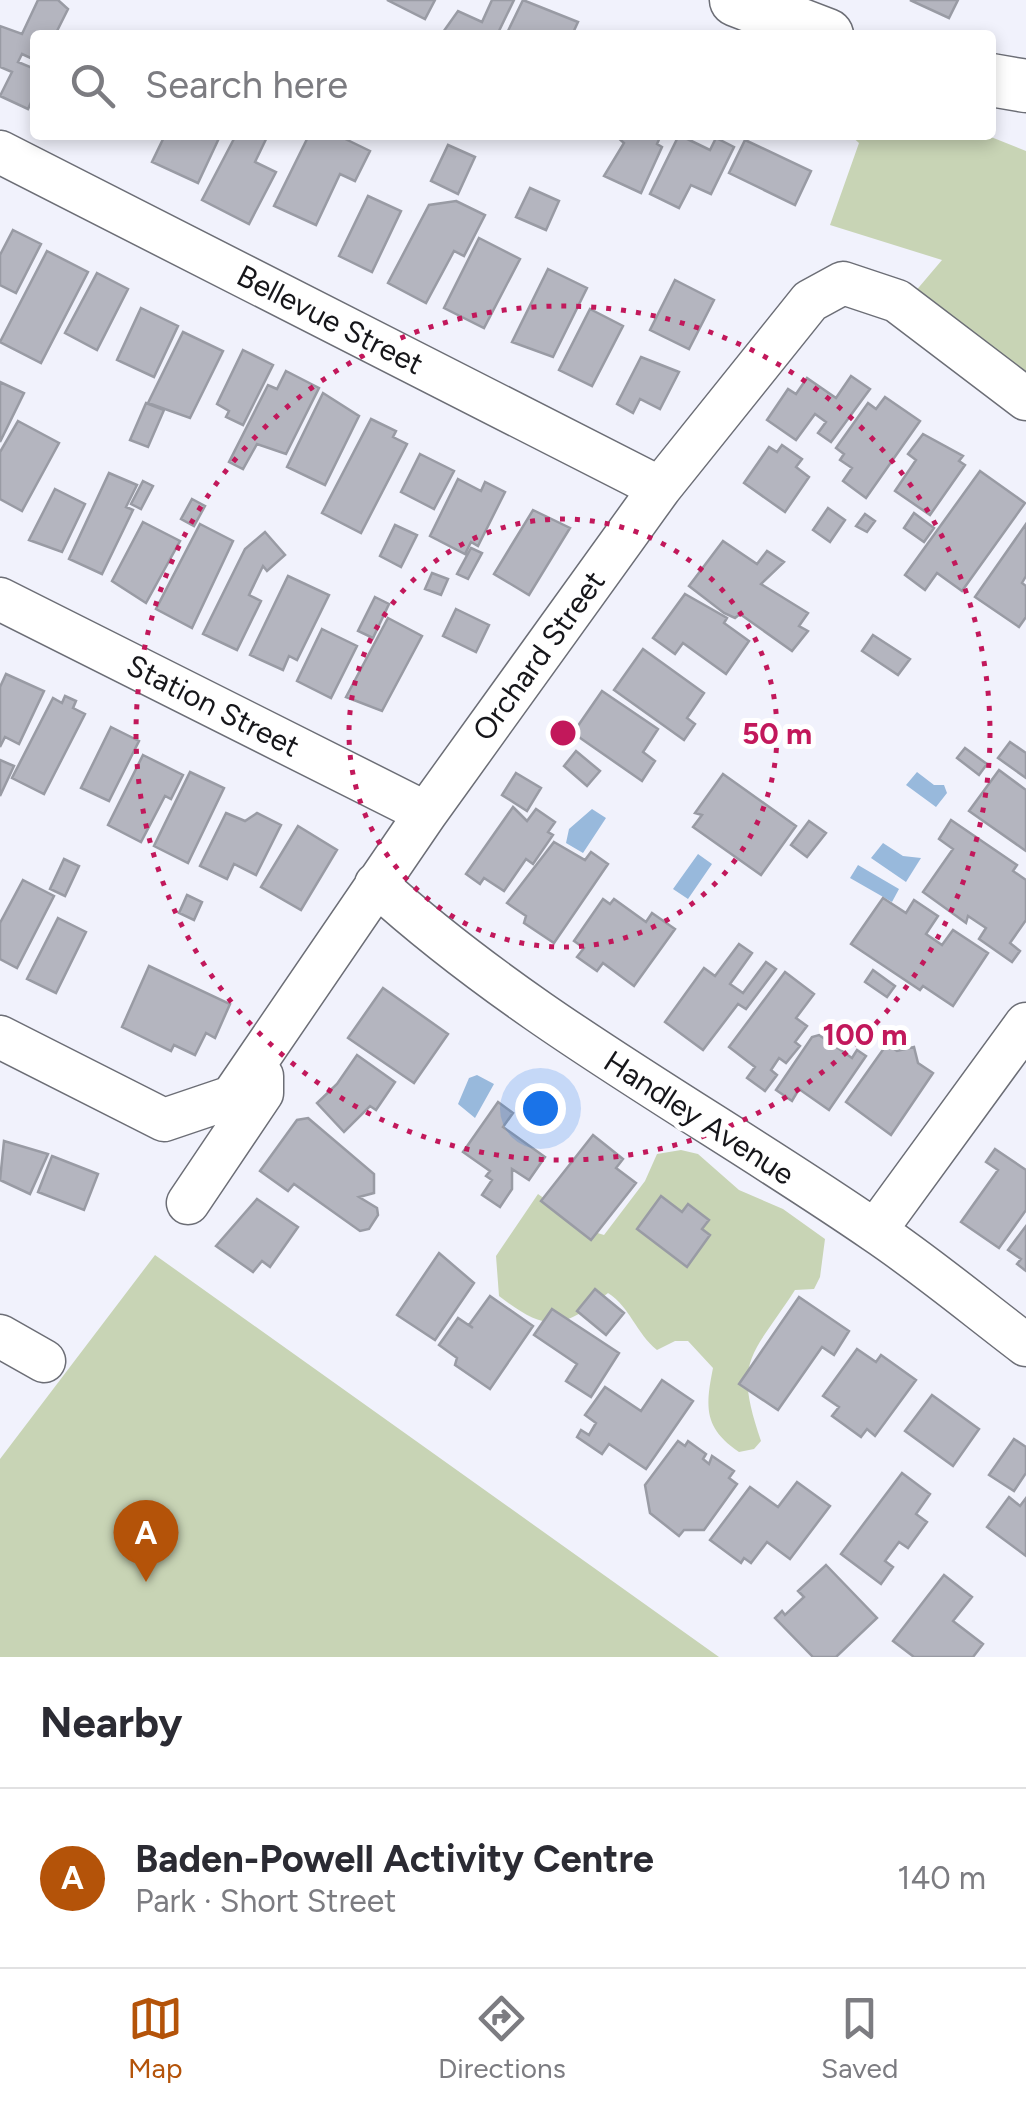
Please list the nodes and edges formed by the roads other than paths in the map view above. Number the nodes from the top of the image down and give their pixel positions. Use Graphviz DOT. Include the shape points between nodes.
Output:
graph roads {
  1 [pos="736,0"];
  2 [pos="813,30"];
  3 [pos="996,81"];
  4 [pos="1026,86"];
  5 [pos="0,152"];
  6 [pos="1026,399"];
  7 [pos="660,488"];
  8 [pos="0,599"];
  9 [pos="426,813"];
  10 [pos="376,884"];
  11 [pos="1026,1024"];
  12 [pos="0,1037"];
  13 [pos="261,1054"];
  14 [pos="188,1202"];
  15 [pos="876,1231"];
  16 [pos="0,1336"];
  17 [pos="1026,1345"];
  18 [pos="44,1361"];
  1 -- 2 [label="main road"];
  3 -- 4 [label="main road"];
  5 -- 7 [label="street, Bellevue Street"];
  6 -- 7 [label="street, Orchard Street" via="897,301 844,283 810,301"];
  7 -- 9 [label="street, Orchard Street"];
  8 -- 9 [label="street, Station Street"];
  9 -- 10 [label="street, Orchard Street"];
  10 -- 13 [label="street, Orchard Street"];
  10 -- 15 [label="street, Handley Avenue" via="420,924 614,1065"];
  11 -- 15 [label="street"];
  12 -- 13 [label="street, Orchard Street" via="164,1120 232,1097"];
  13 -- 14 [label="street, Orchard Street" via="262,1093"];
  15 -- 17 [label="street, Handley Avenue"];
  16 -- 18 [label="street"];
}
